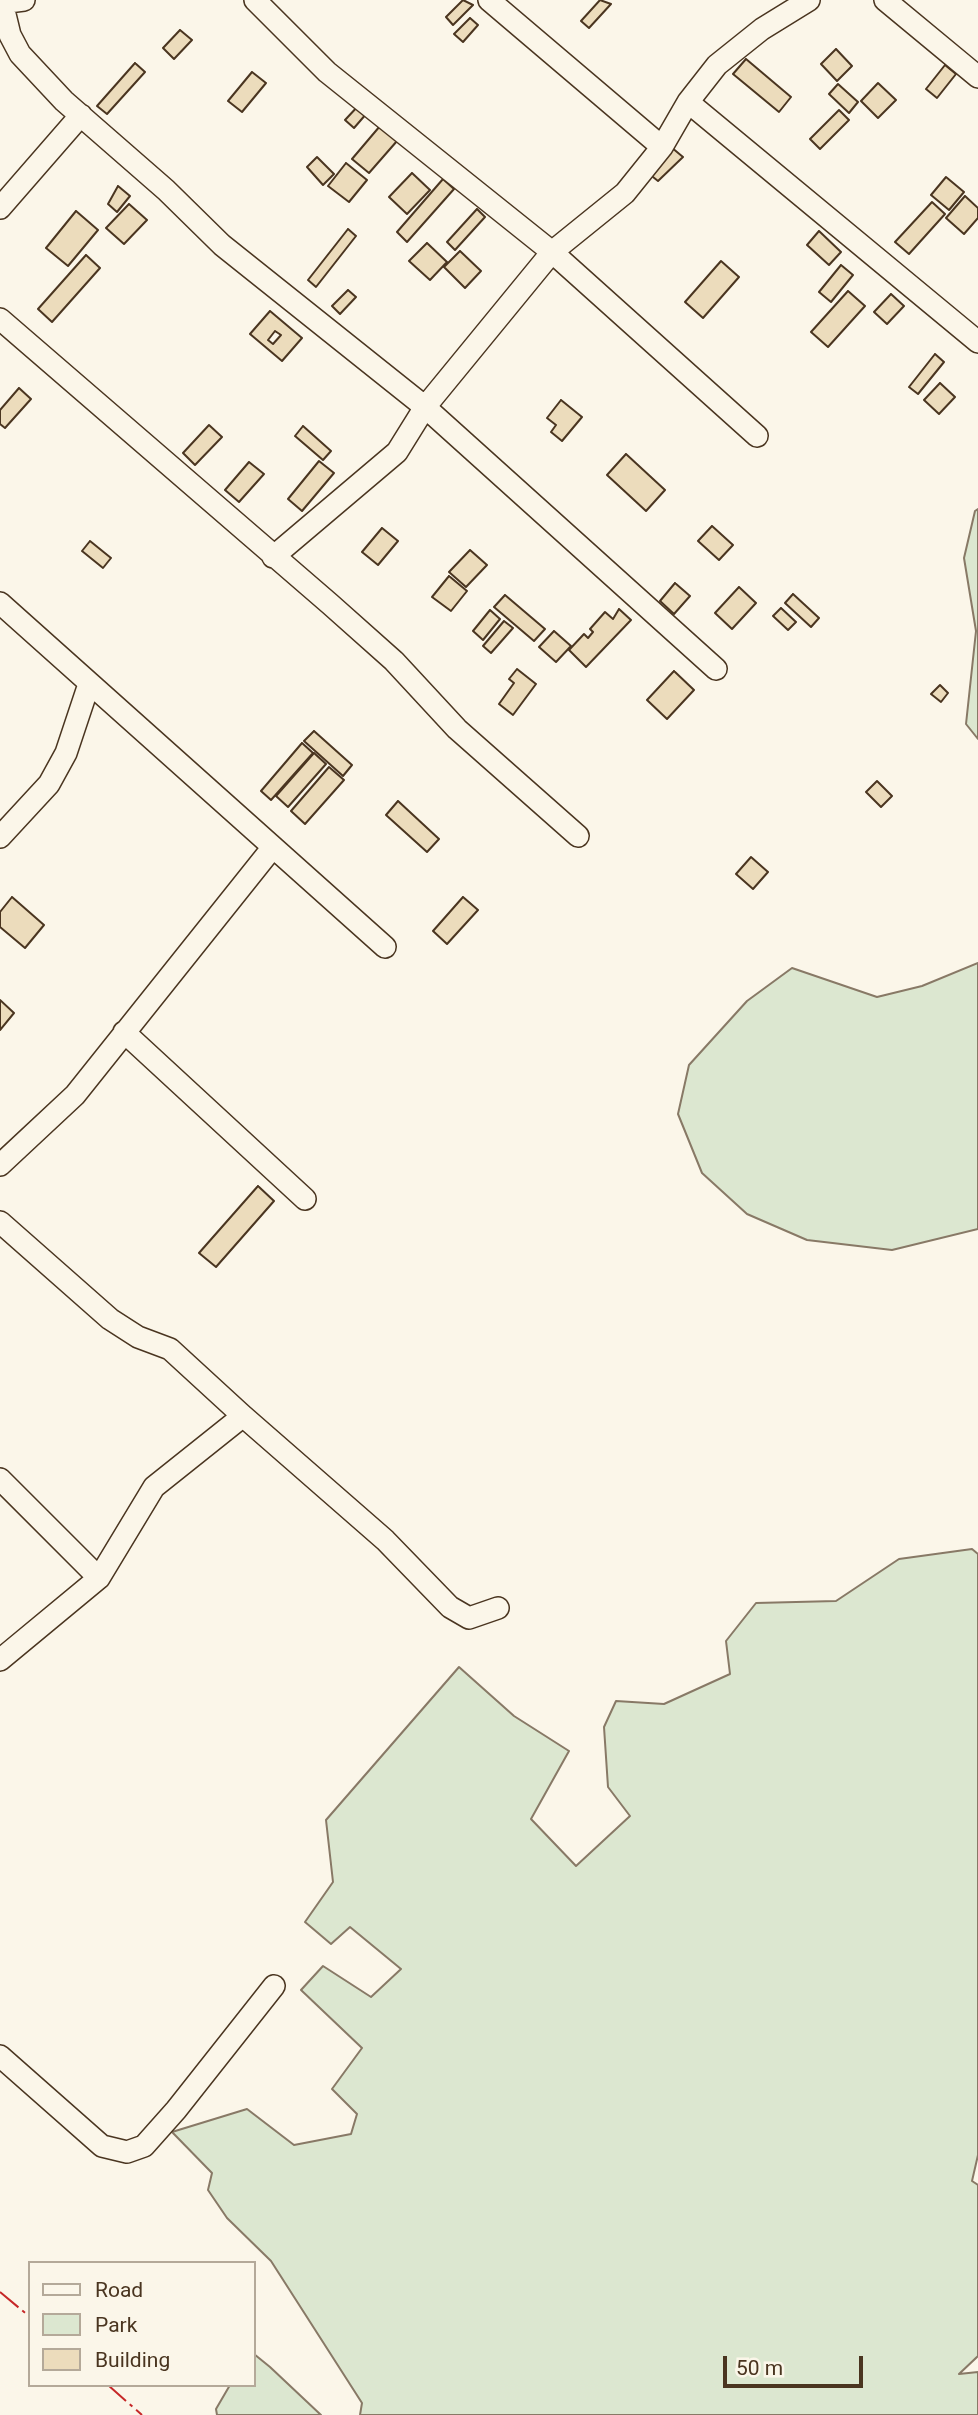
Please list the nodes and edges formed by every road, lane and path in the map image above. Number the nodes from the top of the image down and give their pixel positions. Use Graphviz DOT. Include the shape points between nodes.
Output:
graph roads {
  1 [pos="24,0"];
  2 [pos="255,0"];
  3 [pos="489,0"];
  4 [pos="809,0"];
  5 [pos="884,0"];
  6 [pos="1,3"];
  7 [pos="978,77"];
  8 [pos="688,102"];
  9 [pos="81,115"];
  10 [pos="662,147"];
  11 [pos="0,208"];
  12 [pos="552,252"];
  13 [pos="0,319"];
  14 [pos="978,342"];
  15 [pos="425,407"];
  16 [pos="757,436"];
  17 [pos="273,557"];
  18 [pos="0,603"];
  19 [pos="716,669"];
  20 [pos="89,684"];
  21 [pos="578,836"];
  22 [pos="0,837"];
  23 [pos="273,847"];
  24 [pos="386,947"];
  25 [pos="124,1032"];
  26 [pos="0,1165"];
  27 [pos="305,1199"];
  28 [pos="0,1222"];
  29 [pos="243,1416"];
  30 [pos="0,1479"];
  31 [pos="99,1578"];
  32 [pos="498,1608"];
  33 [pos="0,1660"];
  34 [pos="274,1986"];
  35 [pos="0,2056"];
  1 -- 6 [label="street"];
  2 -- 12 [label="street" via="327,72"];
  3 -- 10 [label="street"];
  4 -- 8 [label="street" via="717,65"];
  5 -- 7 [label="street"];
  6 -- 9 [label="street" via="20,54"];
  8 -- 10 [label="street"];
  8 -- 14 [label="street"];
  9 -- 11 [label="street"];
  9 -- 15 [label="street" via="222,245"];
  10 -- 12 [label="street" via="625,193"];
  12 -- 15 [label="street"];
  12 -- 16 [label="street"];
  13 -- 17 [label="street"];
  15 -- 17 [label="street" via="384,465"];
  15 -- 19 [label="street"];
  17 -- 21 [label="street" via="394,661 457,729"];
  18 -- 20 [label="street"];
  20 -- 22 [label="street" via="66,753 49,784"];
  20 -- 23 [label="street"];
  23 -- 24 [label="street"];
  23 -- 25 [label="street"];
  25 -- 26 [label="street" via="75,1095"];
  25 -- 27 [label="street"];
  28 -- 29 [label="street" via="110,1319 138,1337 170,1349"];
  29 -- 31 [label="street" via="154,1487"];
  29 -- 32 [label="street" via="385,1540 450,1607 469,1618"];
  30 -- 31 [label="street"];
  31 -- 33 [label="street"];
  34 -- 35 [label="street" via="176,2110 144,2146 127,2152 102,2146"];
}
